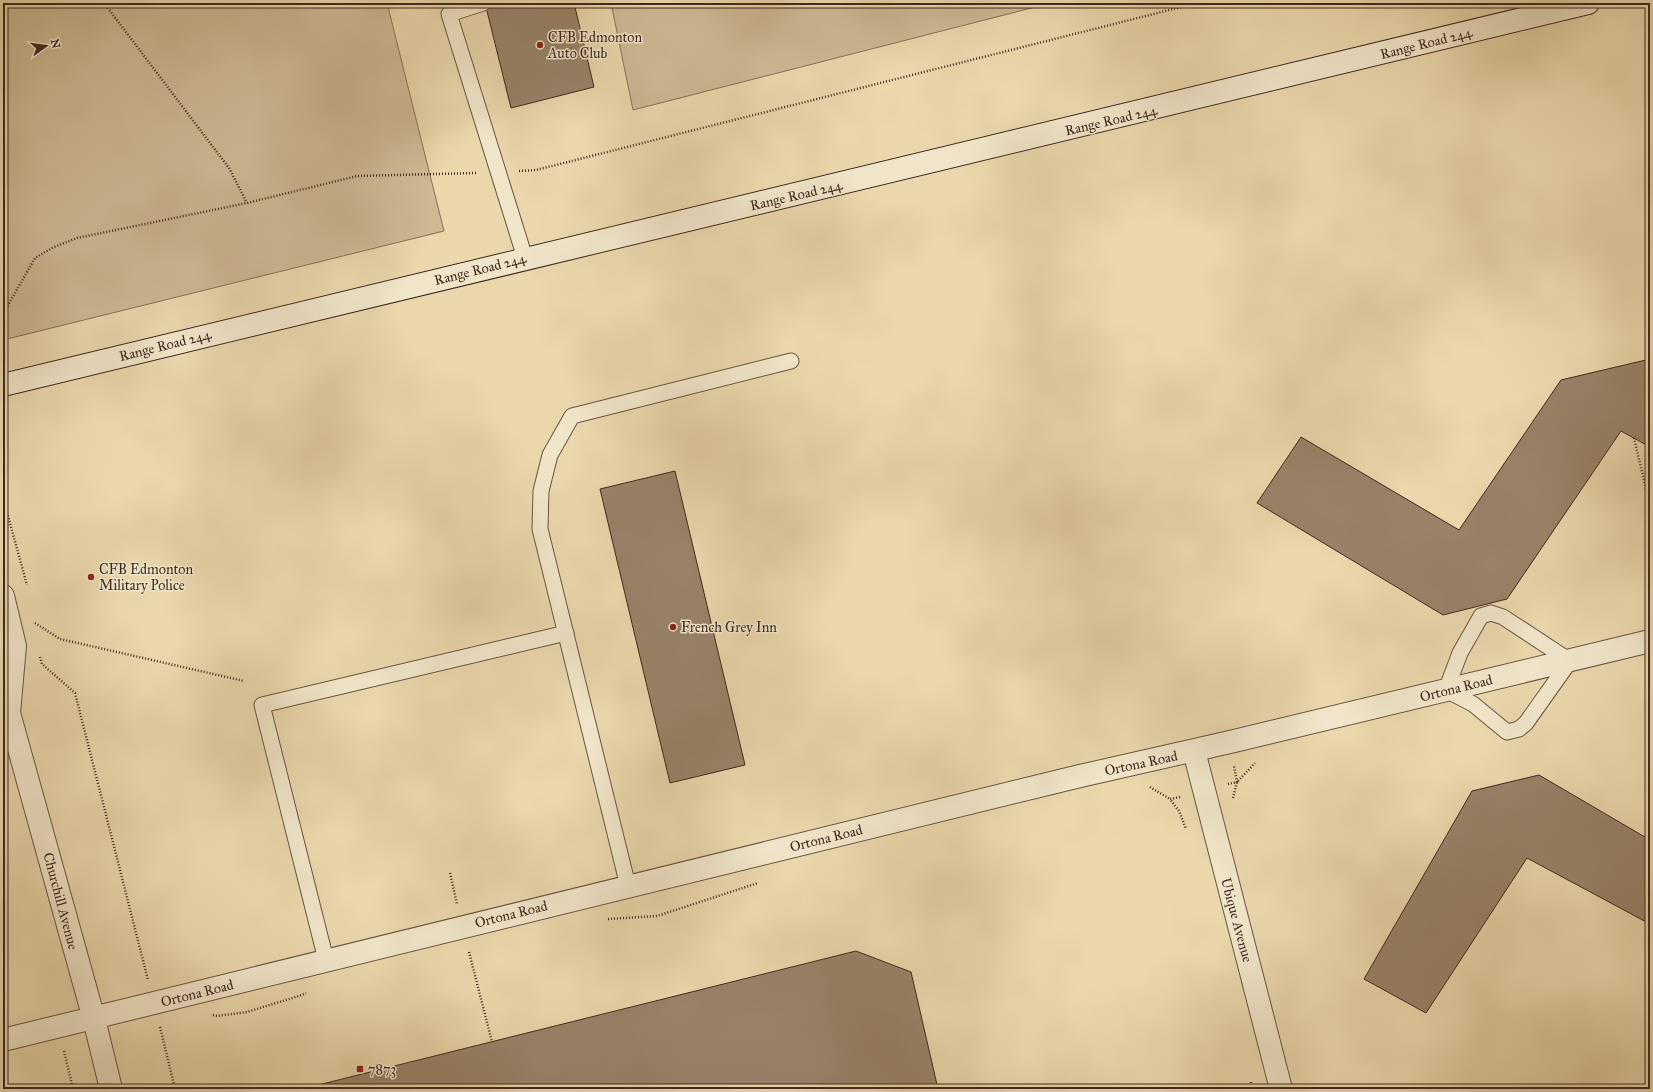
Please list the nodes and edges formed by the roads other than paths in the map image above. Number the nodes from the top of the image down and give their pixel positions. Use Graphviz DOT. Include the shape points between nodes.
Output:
graph roads {
  1 [pos="483,3"];
  2 [pos="1588,3"];
  3 [pos="526,258"];
  4 [pos="791,361"];
  5 [pos="3,385"];
  6 [pos="3,596"];
  7 [pos="566,633"];
  8 [pos="1650,641"];
  9 [pos="1570,661"];
  10 [pos="1446,690"];
  11 [pos="6,707"];
  12 [pos="1194,751"];
  13 [pos="628,886"];
  14 [pos="326,960"];
  15 [pos="94,1019"];
  16 [pos="3,1040"];
  17 [pos="111,1089"];
  18 [pos="1281,1089"];
  1 -- 3 [label="lane" via="449,14"];
  2 -- 3 [label="street, Range Road 244" via="1190,101"];
  3 -- 5 [label="street, Range Road 244"];
  4 -- 7 [label="lane" via="572,416 550,455 541,491 540,529"];
  6 -- 11 [label="street, Churchill Avenue" via="15,646"];
  7 -- 13 [label="lane"];
  7 -- 14 [label="lane" via="262,705"];
  8 -- 9 [label="street, Ortona Road"];
  9 -- 10 [label="street, Ortona Road"];
  9 -- 10 [label="lane" via="1526,723 1519,729 1508,732 1473,704"];
  9 -- 10 [label="lane" via="1503,617 1491,613 1481,616 1468,637"];
  10 -- 12 [label="street, Ortona Road"];
  11 -- 15 [label="street, Churchill Avenue"];
  12 -- 13 [label="street, Ortona Road" via="1072,778"];
  12 -- 18 [label="street, Ubique Avenue"];
  13 -- 14 [label="street, Ortona Road"];
  14 -- 15 [label="street, Ortona Road"];
  15 -- 16 [label="street, Ortona Road"];
  15 -- 17 [label="street, Churchill Avenue"];
}
